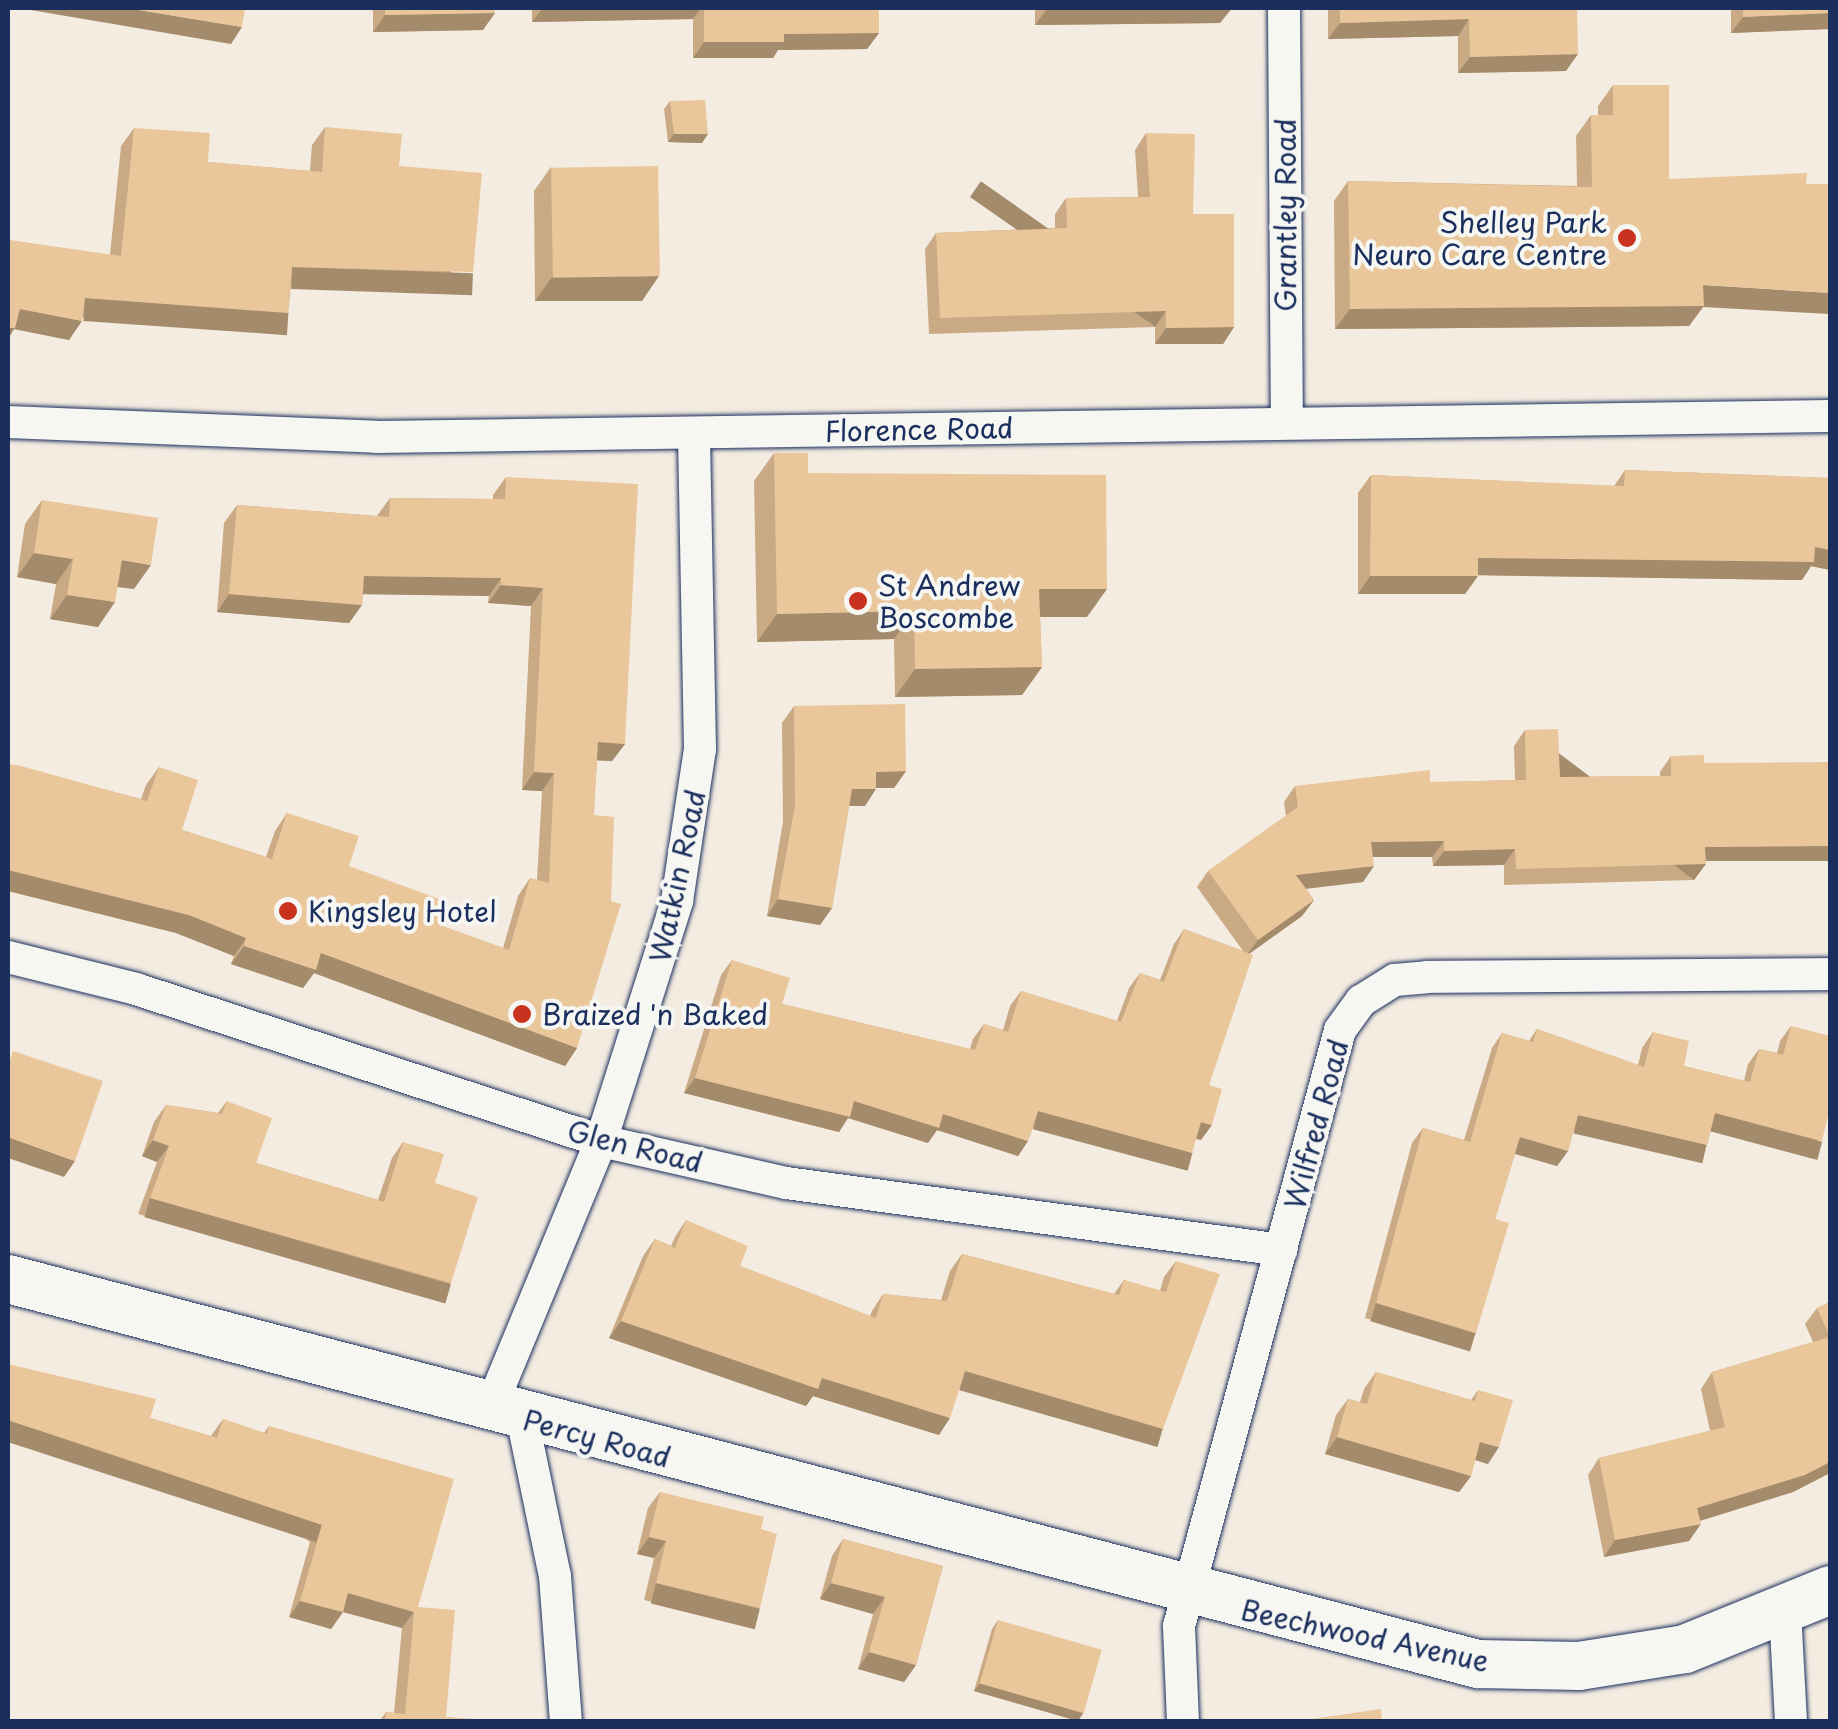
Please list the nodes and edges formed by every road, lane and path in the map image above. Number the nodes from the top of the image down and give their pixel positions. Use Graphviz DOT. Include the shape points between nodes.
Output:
graph roads {
  1 [pos="1284,8"];
  2 [pos="1830,416"];
  3 [pos="8,422"];
  4 [pos="1287,422"];
  5 [pos="694,433"];
  6 [pos="8,958"];
  7 [pos="1830,974"];
  8 [pos="601,1141"];
  9 [pos="1282,1250"];
  10 [pos="8,1279"];
  11 [pos="506,1413"];
  12 [pos="1830,1590"];
  13 [pos="1188,1595"];
  14 [pos="1784,1612"];
  15 [pos="566,1722"];
  16 [pos="1183,1722"];
  17 [pos="1791,1722"];
  1 -- 4 [label="street, Grantley Road"];
  2 -- 4 [label="street, Florence Road"];
  3 -- 5 [label="street, Florence Road" via="377,437"];
  4 -- 5 [label="street, Florence Road"];
  5 -- 8 [label="street, Watkin Road" via="700,749 692,825 662,960"];
  6 -- 8 [label="street, Glen Road" via="136,990"];
  7 -- 9 [label="street, Wilfred Road" via="1396,980 1361,1001 1340,1030"];
  8 -- 9 [label="street, Glen Road" via="786,1183"];
  8 -- 11 [label="street, Watkin Road"];
  9 -- 13 [label="street, Wilfred Road"];
  10 -- 11 [label="street, Percy Road"];
  11 -- 13 [label="street, Percy Road"];
  11 -- 15 [label="street" via="554,1576"];
  12 -- 14 [label="street, Beechwood Avenue"];
  13 -- 14 [label="street, Beechwood Avenue" via="1495,1665 1580,1666 1685,1648"];
  13 -- 16 [label="street, Wilfred Road" via="1179,1626"];
  14 -- 17 [label="street"];
}
